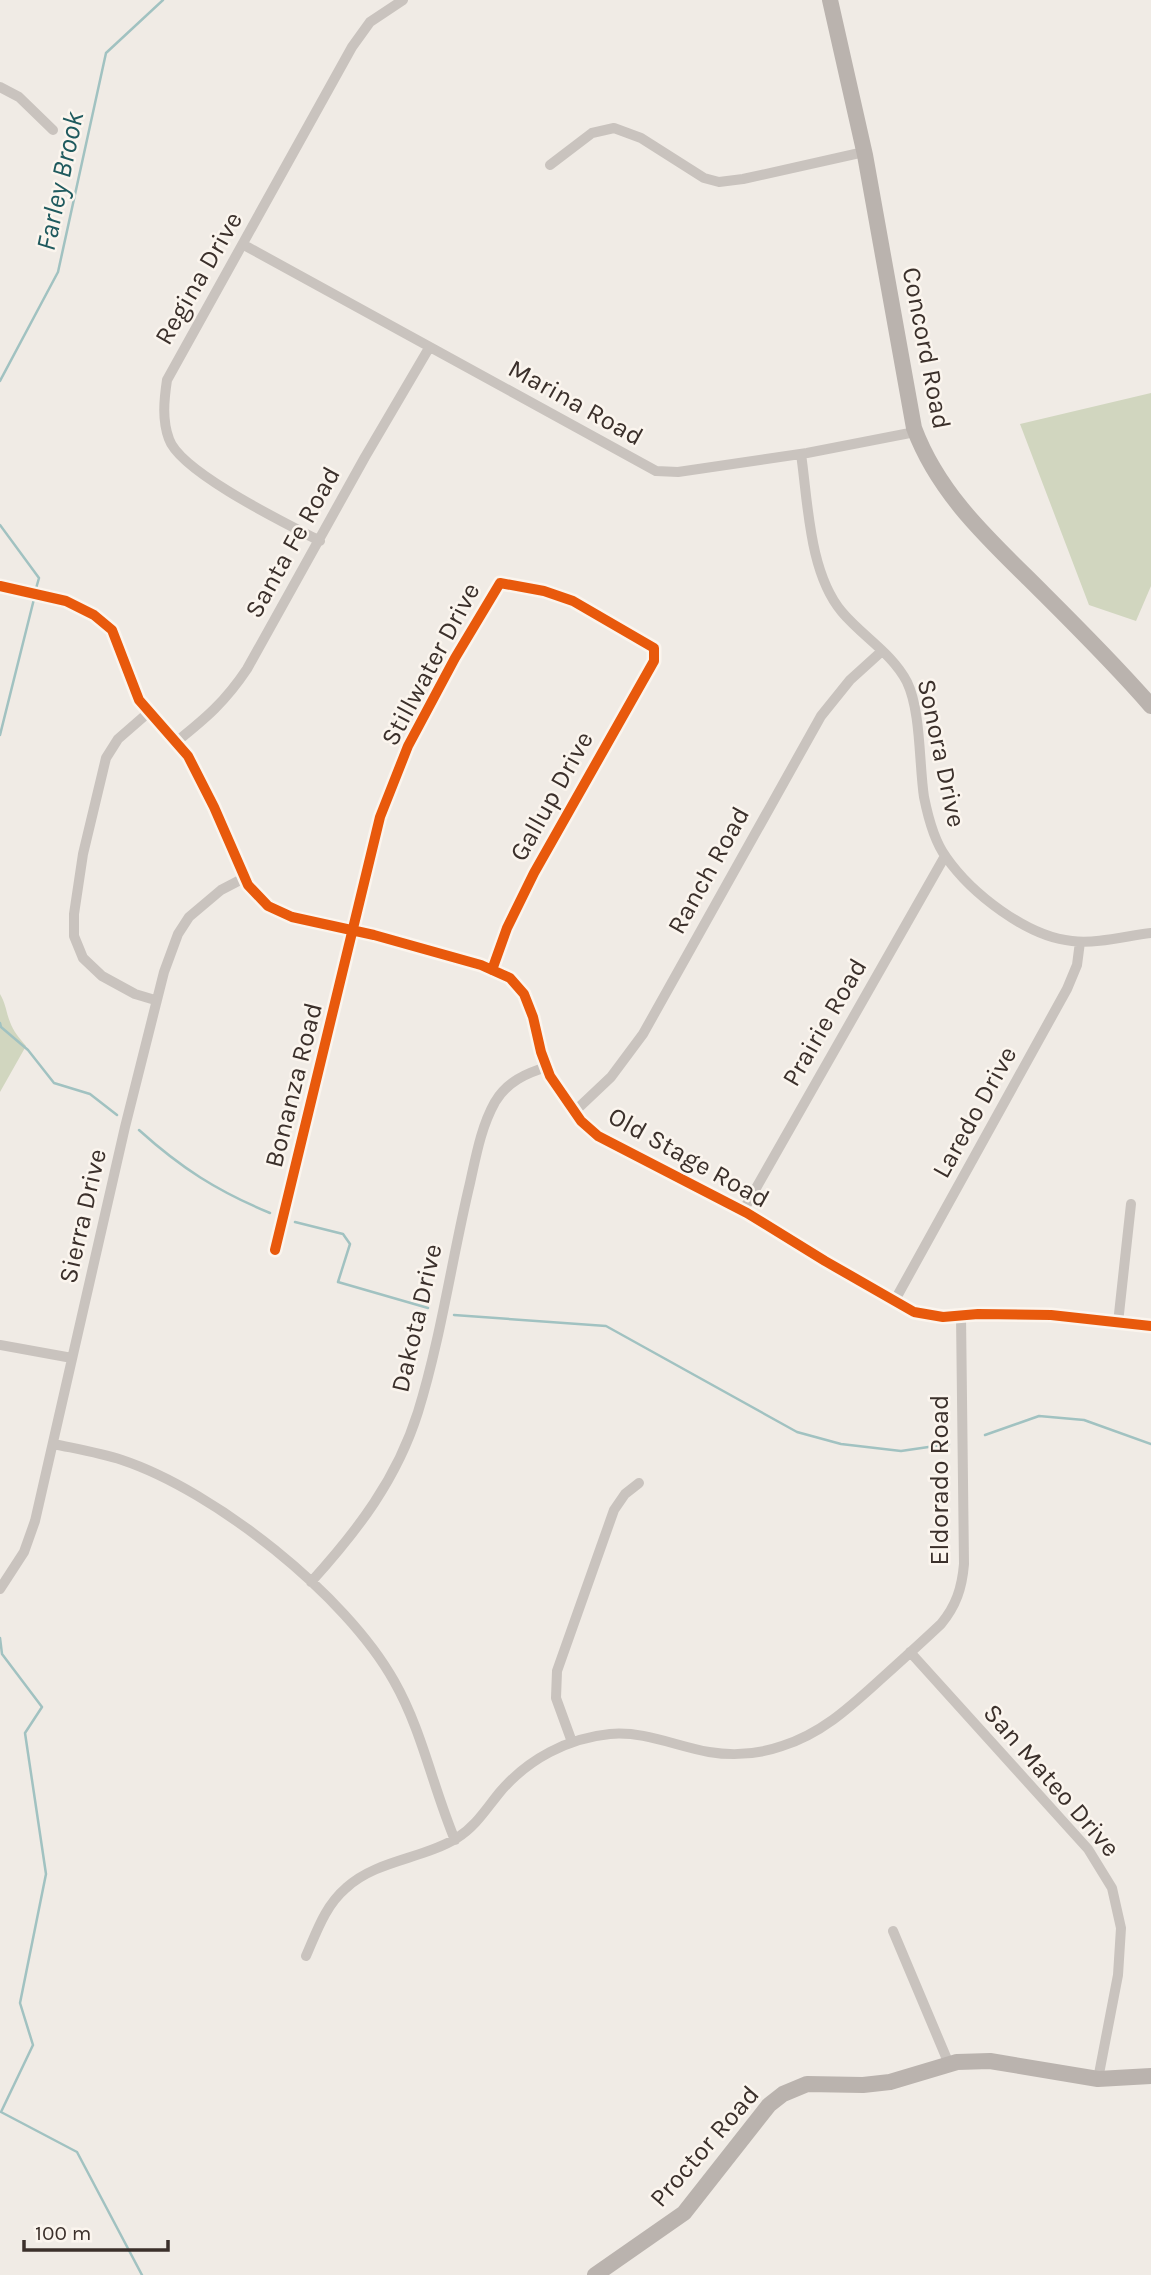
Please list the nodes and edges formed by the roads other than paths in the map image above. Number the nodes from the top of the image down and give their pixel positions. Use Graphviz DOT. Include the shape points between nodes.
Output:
graph roads {
  1 [pos="403,0"];
  2 [pos="830,0"];
  3 [pos="0,88"];
  4 [pos="53,130"];
  5 [pos="864,152"];
  6 [pos="550,165"];
  7 [pos="244,245"];
  8 [pos="429,348"];
  9 [pos="915,432"];
  10 [pos="801,454"];
  11 [pos="320,541"];
  12 [pos="0,586"];
  13 [pos="654,648"];
  14 [pos="881,651"];
  15 [pos="1151,706"];
  16 [pos="149,712"];
  17 [pos="176,742"];
  18 [pos="945,856"];
  19 [pos="244,878"];
  20 [pos="354,930"];
  21 [pos="1151,933"];
  22 [pos="1080,942"];
  23 [pos="492,970"];
  24 [pos="155,1000"];
  25 [pos="547,1067"];
  26 [pos="574,1112"];
  27 [pos="1131,1203"];
  28 [pos="743,1211"];
  29 [pos="275,1250"];
  30 [pos="895,1300"];
  31 [pos="961,1315"];
  32 [pos="1118,1323"];
  33 [pos="1151,1325"];
  34 [pos="0,1345"];
  35 [pos="72,1358"];
  36 [pos="54,1444"];
  37 [pos="639,1483"];
  38 [pos="311,1582"];
  39 [pos="0,1588"];
  40 [pos="910,1652"];
  41 [pos="572,1742"];
  42 [pos="455,1840"];
  43 [pos="893,1931"];
  44 [pos="306,1956"];
  45 [pos="949,2064"];
  46 [pos="1151,2076"];
  47 [pos="1098,2079"];
  48 [pos="595,2275"];
  1 -- 7 [label="street, Regina Drive" via="370,22 352,47"];
  2 -- 5 [label="main road, Concord Road"];
  3 -- 4 [label="street" via="19,97"];
  5 -- 6 [label="street" via="719,182 704,178 642,138 614,128 592,133"];
  5 -- 9 [label="main road, Concord Road"];
  7 -- 8 [label="street, Marina Road"];
  7 -- 11 [label="street, Regina Drive" via="167,380 164,410 169,441 200,473"];
  8 -- 10 [label="street, Marina Road" via="656,471"];
  8 -- 11 [label="street, Santa Fe Road"];
  9 -- 10 [label="street, Marina Road"];
  9 -- 15 [label="main road, Concord Road" via="937,477 986,538"];
  10 -- 14 [label="street, Sonora Drive" via="825,583 842,612"];
  11 -- 17 [label="street, Santa Fe Road" via="232,691 212,714"];
  12 -- 16 [label="street, Old Stage Road" via="66,601 112,630 139,700"];
  13 -- 20 [label="street, Stillwater Drive" via="573,601 500,583 408,746 380,817"];
  13 -- 23 [label="street, Gallup Drive" via="654,661 534,873"];
  14 -- 18 [label="street, Sonora Drive" via="903,676 912,696 925,799"];
  14 -- 26 [label="street, Ranch Road" via="821,716 643,1034 611,1077"];
  16 -- 17 [label="street, Old Stage Road"];
  16 -- 24 [label="street" via="118,739 106,758 82,854 74,936 83,958 102,976"];
  17 -- 19 [label="street, Old Stage Road" via="209,797"];
  18 -- 22 [label="street, Sonora Drive" via="974,888 1025,925 1051,937"];
  18 -- 28 [label="street, Prairie Road"];
  19 -- 20 [label="street, Old Stage Road" via="268,906 292,917"];
  19 -- 24 [label="street, Sierra Drive" via="221,890 189,917 178,934"];
  20 -- 23 [label="street, Old Stage Road"];
  20 -- 29 [label="street, Bonanza Road"];
  21 -- 22 [label="street, Sonora Drive"];
  22 -- 30 [label="street, Laredo Drive" via="1068,989"];
  23 -- 25 [label="street, Old Stage Road" via="510,978 524,995"];
  24 -- 35 [label="street, Sierra Drive"];
  25 -- 26 [label="street, Old Stage Road"];
  25 -- 38 [label="street, Dakota Drive" via="525,1074 496,1100 477,1149 418,1412 385,1487 350,1538"];
  26 -- 28 [label="street, Old Stage Road" via="598,1136"];
  27 -- 32 [label="street"];
  28 -- 30 [label="street, Old Stage Road"];
  30 -- 31 [label="street, Old Stage Road" via="914,1312"];
  31 -- 32 [label="street, Old Stage Road" via="1051,1315"];
  31 -- 40 [label="street, Eldorado Road" via="961,1584 946,1618"];
  32 -- 33 [label="street, Old Stage Road"];
  34 -- 35 [label="street"];
  35 -- 36 [label="street, Sierra Drive"];
  36 -- 38 [label="street" via="122,1460 167,1479 233,1519"];
  36 -- 39 [label="street, Sierra Drive" via="24,1552"];
  37 -- 41 [label="street" via="614,1510 560,1657 556,1698"];
  38 -- 42 [label="street" via="369,1643 395,1681"];
  40 -- 41 [label="street, Eldorado Road" via="825,1727 779,1748 716,1753 625,1734"];
  40 -- 47 [label="street, San Mateo Drive" via="1088,1849 1112,1888 1121,1928 1118,1975"];
  41 -- 42 [label="street, Eldorado Road" via="519,1773 480,1819"];
  42 -- 44 [label="street, Eldorado Road" via="348,1885 329,1905"];
  43 -- 45 [label="street"];
  45 -- 47 [label="main road, Proctor Road" via="990,2061"];
  45 -- 48 [label="main road, Proctor Road" via="890,2082 816,2083 783,2094 756,2119 684,2213"];
  46 -- 47 [label="main road, Proctor Road"];
}
